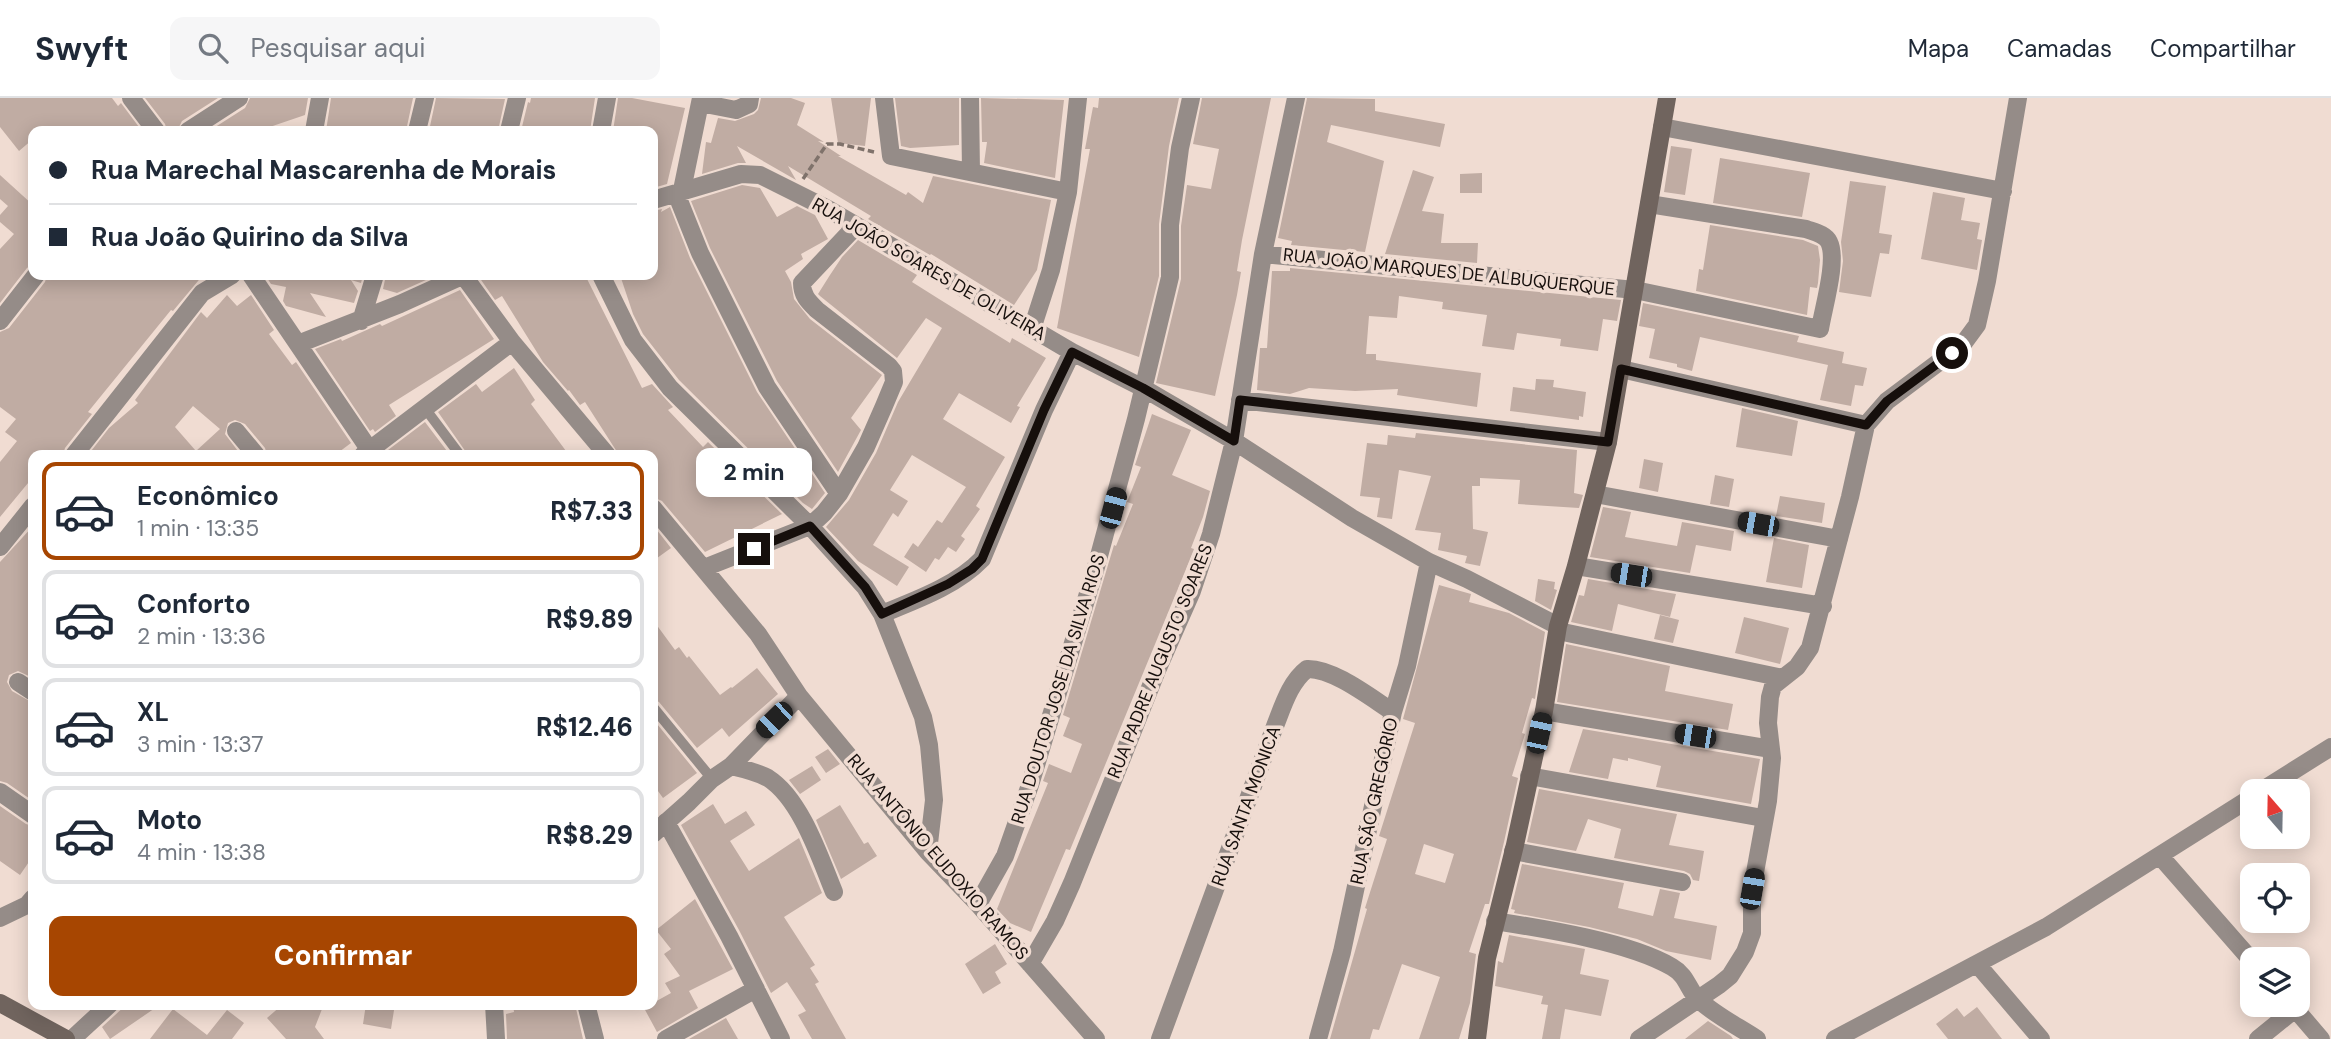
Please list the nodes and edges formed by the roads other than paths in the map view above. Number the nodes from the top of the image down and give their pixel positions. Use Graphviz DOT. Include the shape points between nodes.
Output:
graph roads {
  1 [pos="131,98"];
  2 [pos="239,98"];
  3 [pos="320,98"];
  4 [pos="425,98"];
  5 [pos="517,98"];
  6 [pos="607,98"];
  7 [pos="750,98"];
  8 [pos="884,98"];
  9 [pos="970,98"];
  10 [pos="1078,98"];
  11 [pos="1191,98"];
  12 [pos="1296,98"];
  13 [pos="1667,98"];
  14 [pos="2018,98"];
  15 [pos="700,101"];
  16 [pos="152,126"];
  17 [pos="196,126"];
  18 [pos="315,126"];
  19 [pos="418,126"];
  20 [pos="510,126"];
  21 [pos="602,126"];
  22 [pos="1661,127"];
  23 [pos="971,172"];
  24 [pos="679,191"];
  25 [pos="2003,191"];
  26 [pos="1068,192"];
  27 [pos="658,198"];
  28 [pos="1649,204"];
  29 [pos="855,226"];
  30 [pos="1263,254"];
  31 [pos="32,280"];
  32 [pos="224,280"];
  33 [pos="254,280"];
  34 [pos="373,280"];
  35 [pos="452,280"];
  36 [pos="467,280"];
  37 [pos="603,280"];
  38 [pos="1635,290"];
  39 [pos="0,321"];
  40 [pos="361,321"];
  41 [pos="1032,329"];
  42 [pos="512,342"];
  43 [pos="298,344"];
  44 [pos="1072,352"];
  45 [pos="1621,369"];
  46 [pos="1143,388"];
  47 [pos="1240,400"];
  48 [pos="424,407"];
  49 [pos="1866,425"];
  50 [pos="236,431"];
  51 [pos="1234,441"];
  52 [pos="1608,442"];
  53 [pos="78,450"];
  54 [pos="252,450"];
  55 [pos="366,450"];
  56 [pos="372,450"];
  57 [pos="456,450"];
  58 [pos="603,450"];
  59 [pos="839,494"];
  60 [pos="1595,494"];
  61 [pos="28,512"];
  62 [pos="658,514"];
  63 [pos="810,526"];
  64 [pos="1839,539"];
  65 [pos="0,547"];
  66 [pos="1429,562"];
  67 [pos="1576,566"];
  68 [pos="704,568"];
  69 [pos="1823,606"];
  70 [pos="882,614"];
  71 [pos="1558,628"];
  72 [pos="1783,678"];
  73 [pos="799,696"];
  74 [pos="1544,711"];
  75 [pos="1393,712"];
  76 [pos="658,713"];
  77 [pos="2331,747"];
  78 [pos="1771,749"];
  79 [pos="731,766"];
  80 [pos="1529,776"];
  81 [pos="712,779"];
  82 [pos="2280,779"];
  83 [pos="0,792"];
  84 [pos="2240,805"];
  85 [pos="28,812"];
  86 [pos="1763,818"];
  87 [pos="658,826"];
  88 [pos="1513,851"];
  89 [pos="928,852"];
  90 [pos="2160,856"];
  91 [pos="1682,882"];
  92 [pos="834,892"];
  93 [pos="28,904"];
  94 [pos="978,904"];
  95 [pos="0,918"];
  96 [pos="1495,921"];
  97 [pos="2240,947"];
  98 [pos="1030,964"];
  99 [pos="1977,964"];
  100 [pos="756,989"];
  101 [pos="1697,999"];
  102 [pos="0,1003"];
  103 [pos="103,1010"];
  104 [pos="494,1010"];
  105 [pos="588,1010"];
  106 [pos="2282,1017"];
  107 [pos="2302,1017"];
  108 [pos="66,1039"];
  109 [pos="72,1039"];
  110 [pos="496,1039"];
  111 [pos="595,1039"];
  112 [pos="666,1039"];
  113 [pos="782,1039"];
  114 [pos="1096,1039"];
  115 [pos="1160,1039"];
  116 [pos="1318,1039"];
  117 [pos="1477,1039"];
  118 [pos="1639,1039"];
  119 [pos="1757,1039"];
  120 [pos="1835,1039"];
  121 [pos="2041,1039"];
  122 [pos="2258,1039"];
  123 [pos="2321,1039"];
  1 -- 16 [label="street"];
  2 -- 17 [label="street"];
  3 -- 18 [label="street"];
  4 -- 19 [label="street"];
  5 -- 20 [label="street"];
  6 -- 21 [label="street"];
  7 -- 15 [label="street" via="749,104 736,110"];
  8 -- 23 [label="street" via="891,156"];
  9 -- 23 [label="street"];
  10 -- 26 [label="street"];
  11 -- 46 [label="street, RUA DOUTOR JOSE DA SILVA RIOS" via="1170,225 1170,277"];
  12 -- 30 [label="street, RUA PADRE AUGUSTO SOARES"];
  13 -- 22 [label="street"];
  14 -- 25 [label="street"];
  15 -- 24 [label="street"];
  22 -- 25 [label="street"];
  22 -- 28 [label="street"];
  23 -- 26 [label="street"];
  24 -- 27 [label="street, RUA JOÃO SOARES DE OLIVEIRA"];
  24 -- 29 [label="street, RUA JOÃO SOARES DE OLIVEIRA" via="751,173"];
  24 -- 59 [label="street" via="700,253 767,387"];
  25 -- 49 [label="street" via="1978,325 1964,344 1887,401"];
  26 -- 41 [label="street" via="1051,271"];
  28 -- 38 [label="street"];
  28 -- 38 [label="street, RUA JOÃO MARQUES DE ALBUQUERQUE" via="1806,229 1828,239 1832,260 1820,329"];
  29 -- 41 [label="street, RUA JOÃO SOARES DE OLIVEIRA"];
  29 -- 59 [label="street" via="802,284 808,301 889,366 894,377 866,447"];
  30 -- 38 [label="street, RUA JOÃO MARQUES DE ALBUQUERQUE"];
  30 -- 47 [label="street, RUA PADRE AUGUSTO SOARES"];
  31 -- 39 [label="street"];
  32 -- 53 [label="street" via="202,293"];
  33 -- 43 [label="street"];
  34 -- 40 [label="street"];
  35 -- 40 [label="street"];
  36 -- 42 [label="street"];
  37 -- 63 [label="street" via="633,340 670,388"];
  38 -- 45 [label="street"];
  40 -- 43 [label="street"];
  41 -- 44 [label="street, RUA JOÃO SOARES DE OLIVEIRA"];
  42 -- 48 [label="street"];
  42 -- 58 [label="street"];
  43 -- 55 [label="street"];
  44 -- 46 [label="street, RUA JOÃO SOARES DE OLIVEIRA"];
  44 -- 70 [label="street" via="982,559 953,581"];
  45 -- 49 [label="street"];
  45 -- 52 [label="street"];
  46 -- 51 [label="street, RUA JOÃO SOARES DE OLIVEIRA"];
  46 -- 94 [label="street, RUA DOUTOR JOSE DA SILVA RIOS" via="1106,531 1030,785 1005,856"];
  47 -- 51 [label="street, RUA PADRE AUGUSTO SOARES"];
  47 -- 52 [label="street"];
  48 -- 56 [label="street"];
  48 -- 57 [label="lane"];
  49 -- 64 [label="street"];
  50 -- 54 [label="street"];
  51 -- 66 [label="street, RUA JOÃO SOARES DE OLIVEIRA"];
  51 -- 98 [label="street, RUA PADRE AUGUSTO SOARES" via="1192,591 1072,883"];
  52 -- 60 [label="street"];
  59 -- 63 [label="street"];
  60 -- 64 [label="street"];
  60 -- 67 [label="street"];
  61 -- 65 [label="street"];
  62 -- 68 [label="street, RUA ANTÔNIO EUDOXIO RAMOS"];
  63 -- 68 [label="street"];
  63 -- 70 [label="street" via="865,587"];
  64 -- 69 [label="street"];
  66 -- 71 [label="street, RUA JOÃO SOARES DE OLIVEIRA"];
  66 -- 75 [label="street, RUA SÃO GREGÓRIO" via="1408,666"];
  67 -- 69 [label="street"];
  67 -- 71 [label="street"];
  68 -- 73 [label="street, RUA ANTÔNIO EUDOXIO RAMOS" via="758,634"];
  69 -- 72 [label="street" via="1810,648"];
  70 -- 89 [label="street" via="923,717 929,745 934,800"];
  71 -- 72 [label="street, RUA JOÃO SOARES DE OLIVEIRA"];
  71 -- 74 [label="street"];
  72 -- 78 [label="street" via="1773,686 1770,697"];
  73 -- 79 [label="street"];
  73 -- 89 [label="street, RUA ANTÔNIO EUDOXIO RAMOS"];
  74 -- 78 [label="street"];
  74 -- 80 [label="street"];
  75 -- 115 [label="street, RUA SANTA MONICA" via="1324,672 1307,669 1300,675 1275,726"];
  75 -- 116 [label="street, RUA SÃO GREGÓRIO" via="1342,952"];
  76 -- 81 [label="lane"];
  77 -- 82 [label="street"];
  78 -- 86 [label="street"];
  79 -- 81 [label="street"];
  79 -- 92 [label="street" via="771,780 791,802"];
  80 -- 86 [label="street"];
  80 -- 88 [label="street"];
  81 -- 87 [label="street"];
  83 -- 85 [label="street"];
  84 -- 90 [label="street"];
  86 -- 101 [label="street" via="1752,889 1752,933 1730,976"];
  87 -- 100 [label="street" via="729,936"];
  88 -- 91 [label="street"];
  88 -- 96 [label="street"];
  89 -- 94 [label="street, RUA ANTÔNIO EUDOXIO RAMOS"];
  90 -- 97 [label="street"];
  90 -- 99 [label="street"];
  93 -- 95 [label="street"];
  94 -- 98 [label="street, RUA ANTÔNIO EUDOXIO RAMOS"];
  96 -- 101 [label="street" via="1634,951 1674,968 1686,978"];
  96 -- 117 [label="street"];
  98 -- 114 [label="street, RUA ANTÔNIO EUDOXIO RAMOS"];
  99 -- 120 [label="street"];
  99 -- 121 [label="street"];
  100 -- 112 [label="street"];
  100 -- 113 [label="street"];
  101 -- 118 [label="street"];
  101 -- 119 [label="street"];
  102 -- 108 [label="street"];
  103 -- 109 [label="street"];
  104 -- 110 [label="street"];
  105 -- 111 [label="street"];
  106 -- 122 [label="street"];
  107 -- 123 [label="street"];
}
